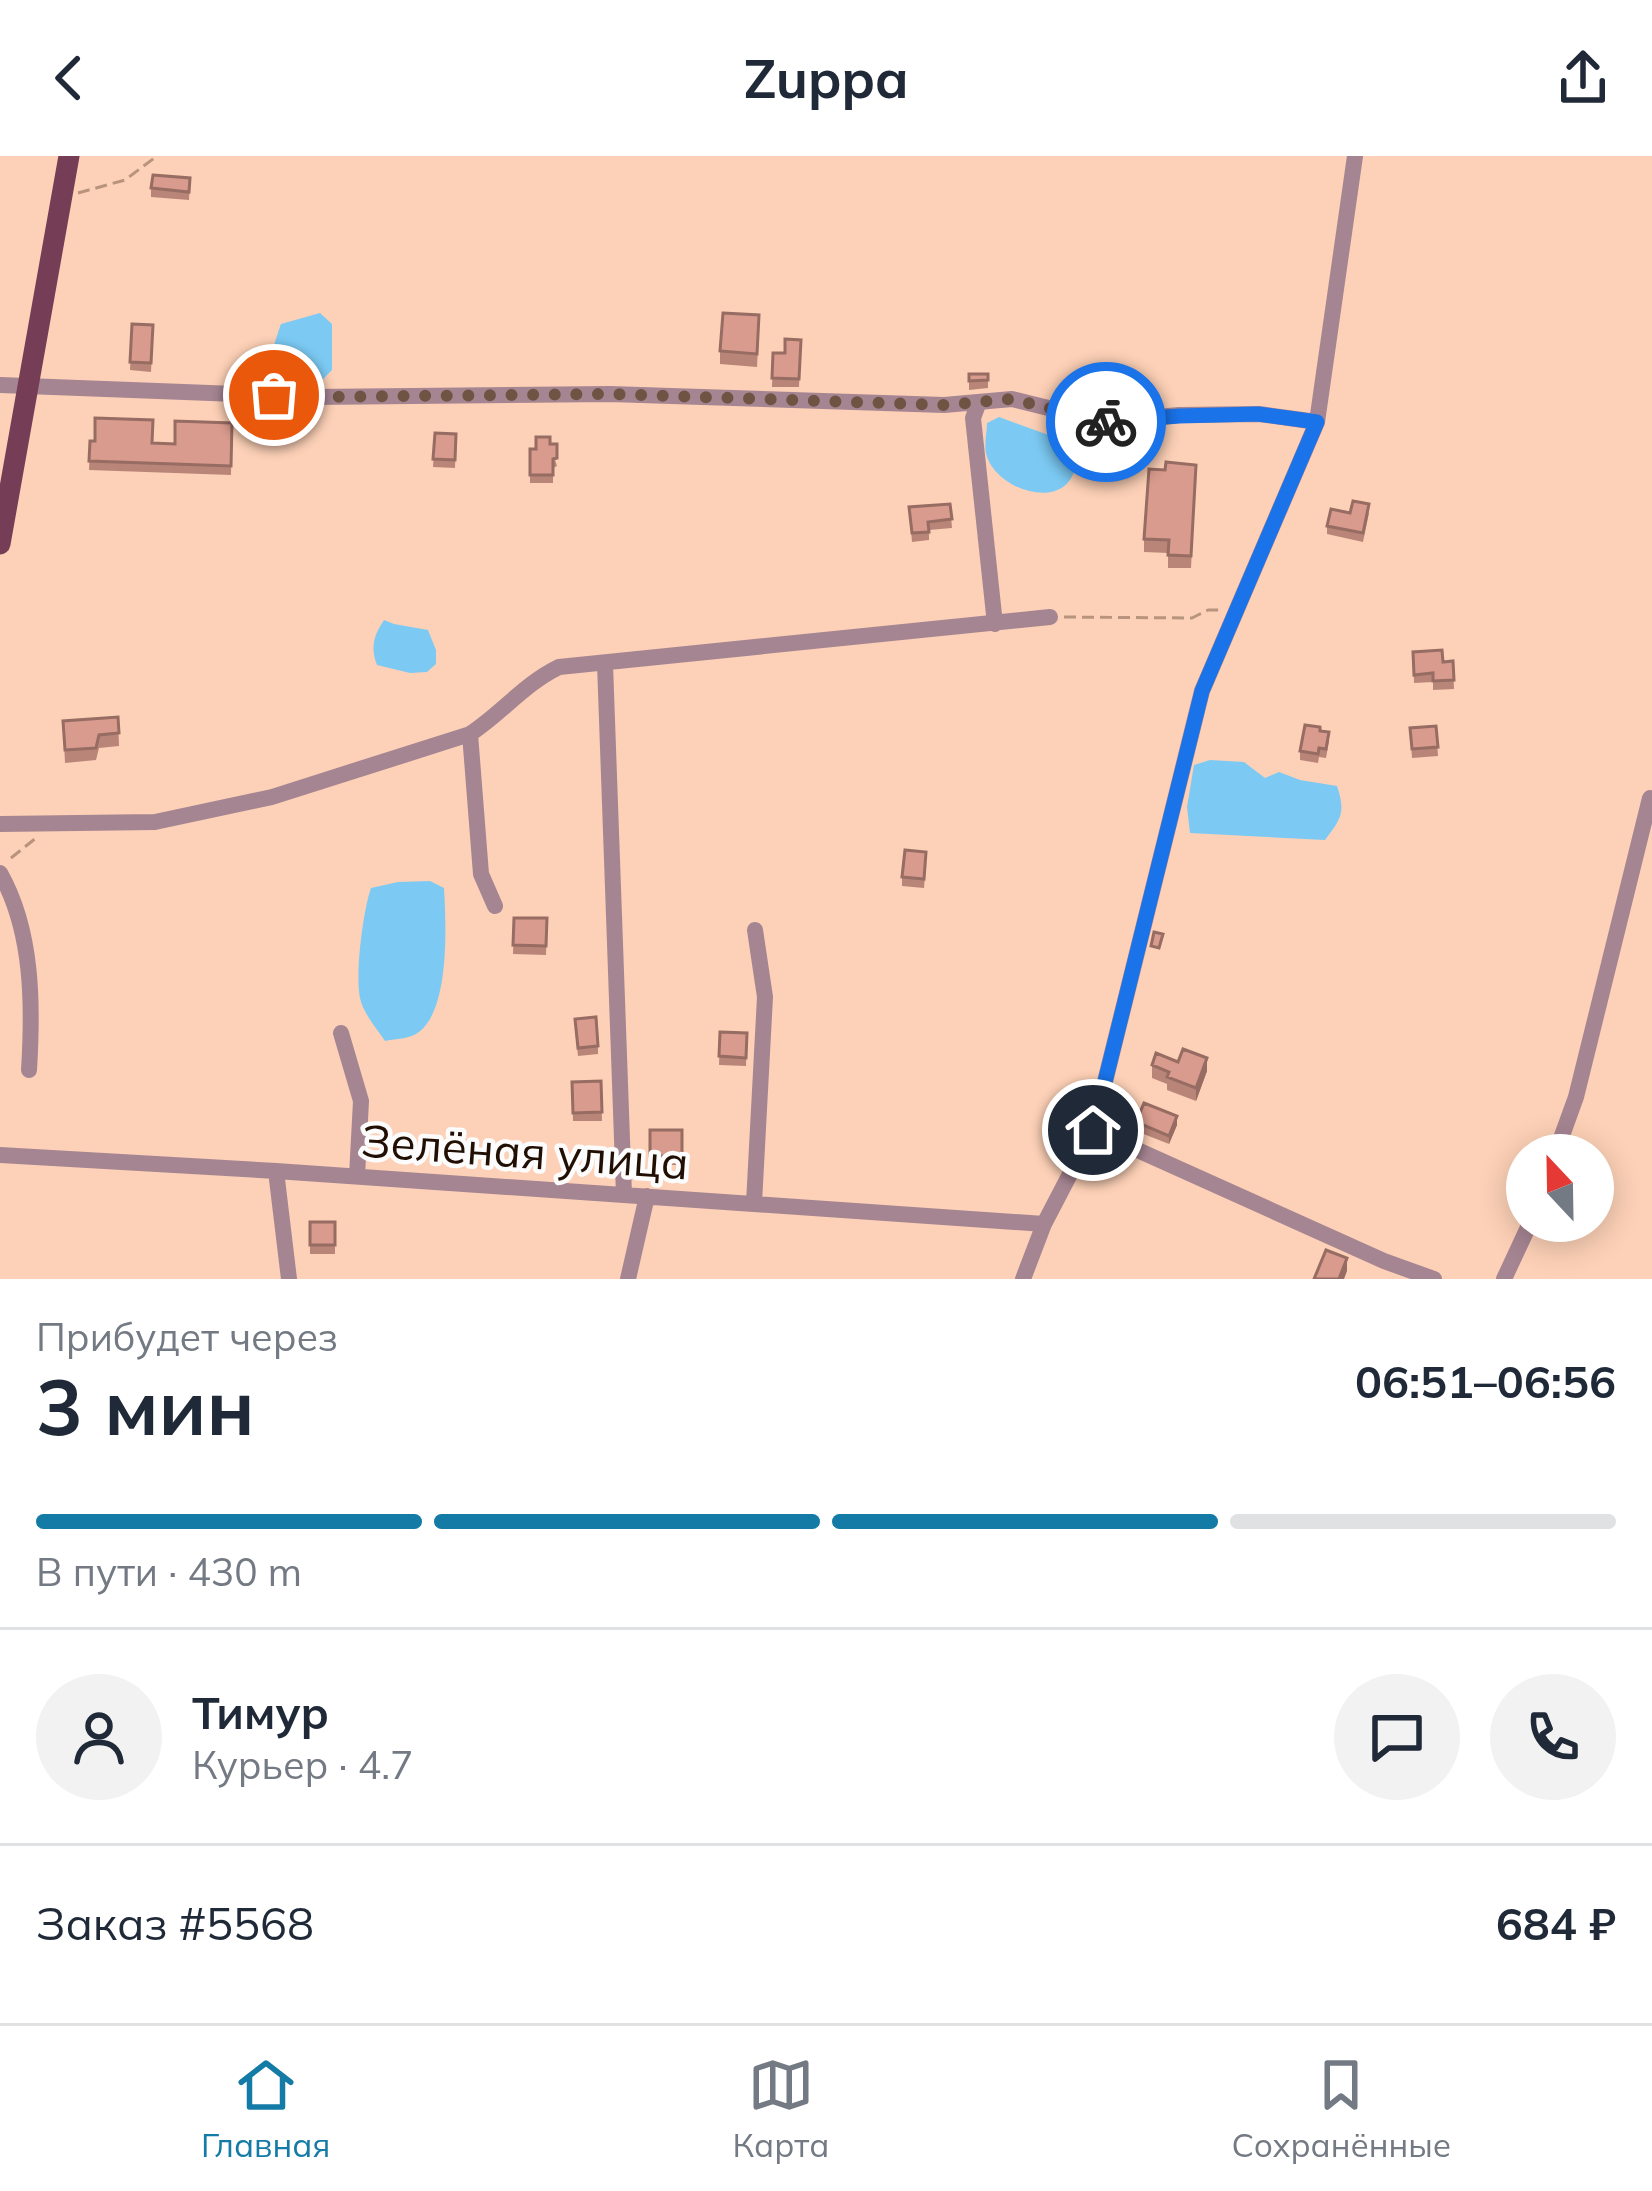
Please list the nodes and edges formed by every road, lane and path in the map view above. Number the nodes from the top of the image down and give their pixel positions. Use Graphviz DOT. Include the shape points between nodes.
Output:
graph roads {
  1 [pos="69,156"];
  2 [pos="157,156"];
  3 [pos="1355,156"];
  4 [pos="62,195"];
  5 [pos="0,386"];
  6 [pos="29,387"];
  7 [pos="979,402"];
  8 [pos="1317,422"];
  9 [pos="0,544"];
  10 [pos="1236,610"];
  11 [pos="1051,617"];
  12 [pos="995,624"];
  13 [pos="605,664"];
  14 [pos="470,734"];
  15 [pos="1650,798"];
  16 [pos="55,823"];
  17 [pos="0,824"];
  18 [pos="0,870"];
  19 [pos="495,906"];
  20 [pos="755,930"];
  21 [pos="341,1033"];
  22 [pos="29,1070"];
  23 [pos="1093,1130"];
  24 [pos="1563,1134"];
  25 [pos="0,1155"];
  26 [pos="276,1171"];
  27 [pos="357,1177"];
  28 [pos="624,1195"];
  29 [pos="647,1196"];
  30 [pos="754,1203"];
  31 [pos="1044,1224"];
  32 [pos="1521,1242"];
  33 [pos="289,1279"];
  34 [pos="628,1279"];
  35 [pos="1023,1279"];
  36 [pos="1434,1279"];
  37 [pos="1504,1279"];
  1 -- 4 [label="main road"];
  2 -- 4 [label="path" via="124,180"];
  3 -- 8 [label="street"];
  4 -- 6 [label="main road"];
  5 -- 6 [label="street"];
  6 -- 7 [label="street"];
  6 -- 9 [label="main road"];
  7 -- 8 [label="street" via="1012,399 1105,422 1258,414"];
  7 -- 12 [label="street" via="973,418"];
  8 -- 10 [label="street"];
  10 -- 11 [label="path" via="1192,618"];
  10 -- 23 [label="street" via="1202,691"];
  11 -- 12 [label="street"];
  12 -- 13 [label="street"];
  13 -- 14 [label="street" via="539,677"];
  13 -- 28 [label="street"];
  14 -- 16 [label="street" via="272,797 155,822"];
  14 -- 19 [label="street" via="481,874"];
  15 -- 24 [label="street"];
  16 -- 17 [label="street"];
  16 -- 18 [label="path"];
  18 -- 22 [label="street" via="25,955"];
  20 -- 30 [label="street" via="765,998"];
  21 -- 27 [label="street" via="361,1101"];
  23 -- 31 [label="street"];
  23 -- 36 [label="street"];
  25 -- 26 [label="street, Зелёная улица"];
  26 -- 27 [label="street, Зелёная улица"];
  26 -- 33 [label="street"];
  27 -- 28 [label="street, Зелёная улица"];
  28 -- 29 [label="street, Зелёная улица"];
  29 -- 30 [label="street, Зелёная улица"];
  29 -- 34 [label="street"];
  30 -- 31 [label="street, Зелёная улица"];
  31 -- 35 [label="street"];
  32 -- 37 [label="street"];
}
